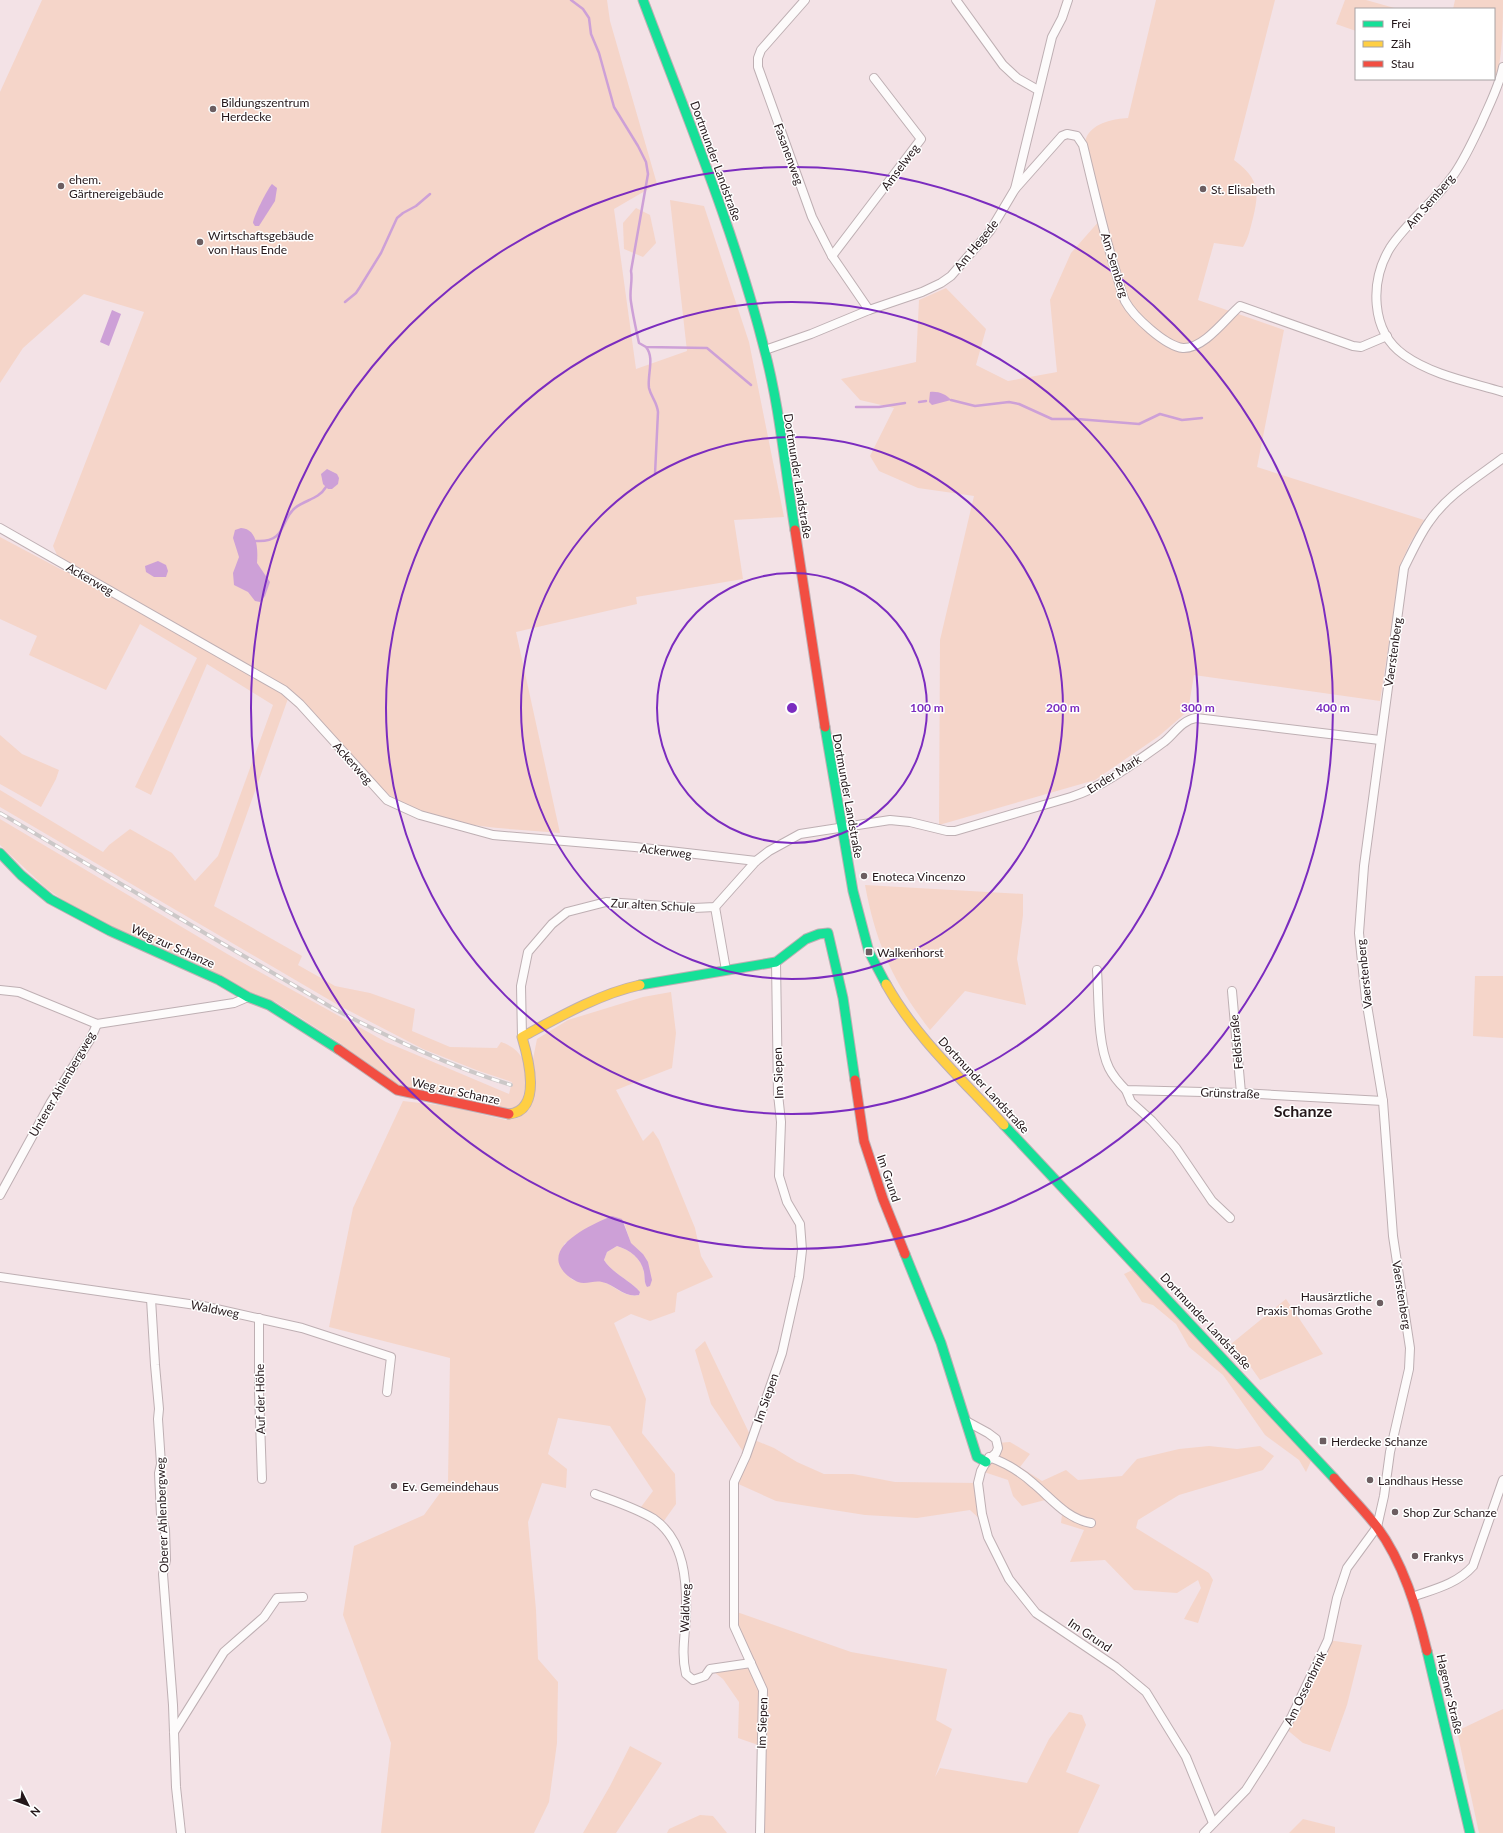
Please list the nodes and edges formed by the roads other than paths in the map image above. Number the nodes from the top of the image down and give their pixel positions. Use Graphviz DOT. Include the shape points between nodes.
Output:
graph roads {
  1 [pos="643,0"];
  2 [pos="805,0"];
  3 [pos="956,0"];
  4 [pos="1068,0"];
  5 [pos="1503,68"];
  6 [pos="874,78"];
  7 [pos="1038,90"];
  8 [pos="1015,189"];
  9 [pos="832,256"];
  10 [pos="869,310"];
  11 [pos="1387,336"];
  12 [pos="765,350"];
  13 [pos="1503,392"];
  14 [pos="1503,458"];
  15 [pos="0,528"];
  16 [pos="1380,740"];
  17 [pos="841,829"];
  18 [pos="0,853"];
  19 [pos="756,861"];
  20 [pos="715,907"];
  21 [pos="776,962"];
  22 [pos="726,970"];
  23 [pos="1098,970"];
  24 [pos="0,990"];
  25 [pos="1232,991"];
  26 [pos="248,997"];
  27 [pos="97,1024"];
  28 [pos="522,1037"];
  29 [pos="1126,1090"];
  30 [pos="1241,1093"];
  31 [pos="1383,1101"];
  32 [pos="0,1195"];
  33 [pos="1230,1218"];
  34 [pos="0,1277"];
  35 [pos="151,1299"];
  36 [pos="259,1318"];
  37 [pos="387,1392"];
  38 [pos="966,1421"];
  39 [pos="988,1459"];
  40 [pos="262,1479"];
  41 [pos="1503,1480"];
  42 [pos="595,1494"];
  43 [pos="1091,1523"];
  44 [pos="1377,1526"];
  45 [pos="1398,1562"];
  46 [pos="303,1597"];
  47 [pos="1412,1597"];
  48 [pos="751,1664"];
  49 [pos="174,1732"];
  50 [pos="1213,1823"];
  51 [pos="181,1833"];
  52 [pos="760,1833"];
  53 [pos="1204,1833"];
  54 [pos="1470,1833"];
  1 -- 12 [label="main road, Dortmunder Landstraße" via="736,252"];
  2 -- 9 [label="street, Fasanenweg" via="761,50 758,67 812,217"];
  3 -- 7 [label="street" via="1003,65 1017,78"];
  4 -- 7 [label="street, Am Hegede" via="1052,37"];
  5 -- 11 [label="street, Am Semberg" via="1496,90 1458,168 1390,248 1383,263 1376,294 1376,310"];
  6 -- 9 [label="street, Amselweg" via="921,139"];
  7 -- 8 [label="street, Am Hegede"];
  8 -- 10 [label="street, Am Hegede" via="990,231 951,276 922,292"];
  8 -- 11 [label="street, Am Semberg" via="1062,136 1077,136 1083,145 1125,301 1138,318 1168,342 1183,348 1197,344 1230,318 1240,306 1353,346 1361,347"];
  9 -- 10 [label="street, Fasanenweg"];
  10 -- 12 [label="street, Am Hegede"];
  11 -- 13 [label="street, Am Semberg" via="1403,355 1431,370"];
  12 -- 17 [label="main road, Dortmunder Landstraße"];
  14 -- 16 [label="street, Vaerstenberg" via="1441,507 1418,539 1404,568"];
  15 -- 19 [label="street, Ackerweg" via="284,690 300,704 387,800 420,815 493,834"];
  16 -- 17 [label="street, Ender Mark" via="1189,719 1165,741 1104,782 1071,797 956,831 890,820"];
  16 -- 31 [label="street, Vaerstenberg" via="1364,866 1359,932 1366,999"];
  17 -- 19 [label="street" via="800,834 768,851"];
  17 -- 44 [label="main road, Dortmunder Landstraße" via="853,891 869,952 894,998 923,1038 1316,1457"];
  18 -- 26 [label="main road, Weg zur Schanze" via="50,899 110,931 219,980"];
  19 -- 20 [label="street"];
  20 -- 22 [label="street"];
  20 -- 28 [label="street, Zur alten Schule" via="606,902 568,912 552,924 528,952 521,986"];
  21 -- 22 [label="main road"];
  21 -- 38 [label="main road, Im Grund" via="805,938 816,933 828,933 843,998 864,1141 884,1199 942,1343"];
  21 -- 48 [label="street, Im Siepen" via="778,1094 781,1122 779,1176 787,1202 800,1224 802,1250 782,1353 746,1456 734,1482 734,1626"];
  22 -- 28 [label="main road" via="626,988 561,1016"];
  23 -- 29 [label="street" via="1104,1051 1108,1067"];
  24 -- 27 [label="street" via="20,992"];
  25 -- 30 [label="street, Feldstraße"];
  26 -- 27 [label="street, Unterer Ahlenbergweg" via="234,1003"];
  26 -- 28 [label="main road, Weg zur Schanze" via="283,1013 396,1090 504,1114 519,1111 529,1094 530,1070"];
  27 -- 32 [label="street, Unterer Ahlenbergweg"];
  29 -- 30 [label="street, Grünstraße"];
  29 -- 33 [label="street" via="1131,1102 1176,1148 1212,1201"];
  30 -- 31 [label="street, Grünstraße"];
  31 -- 44 [label="street, Vaerstenberg" via="1393,1236 1410,1348 1409,1369 1390,1452"];
  34 -- 35 [label="street, Waldweg"];
  35 -- 36 [label="street, Waldweg" via="203,1306"];
  35 -- 49 [label="street, Oberer Ahlenbergweg" via="159,1409 159,1473 166,1560 164,1582"];
  36 -- 37 [label="street, Waldweg" via="302,1328 391,1357"];
  36 -- 40 [label="street, Auf der Höhe"];
  38 -- 39 [label="main road, Im Grund" via="977,1457"];
  38 -- 39 [label="street, Im Grund" via="996,1439 996,1453"];
  39 -- 43 [label="street" via="1009,1465 1034,1483 1060,1509 1080,1522"];
  39 -- 50 [label="street, Im Grund" via="978,1483 982,1514 990,1542 1009,1579 1036,1613 1116,1667 1146,1692 1186,1757"];
  41 -- 47 [label="street" via="1473,1566 1464,1576 1452,1583"];
  42 -- 48 [label="street, Waldweg" via="654,1519 676,1546 682,1560 687,1591 682,1649 686,1674 693,1680 705,1676 710,1669"];
  44 -- 45 [label="main road, Dortmunder Landstraße"];
  44 -- 50 [label="street, Am Ossenbrink" via="1347,1568 1337,1598 1328,1640 1292,1716 1246,1790"];
  45 -- 47 [label="main road, Hagener Straße"];
  46 -- 49 [label="street" via="277,1598 264,1617 224,1652"];
  47 -- 54 [label="main road, Hagener Straße" via="1432,1668"];
  48 -- 52 [label="street, Im Siepen" via="763,1690"];
  49 -- 51 [label="street, Oberer Ahlenbergweg"];
  50 -- 53 [label="street, Am Ossenbrink"];
}
